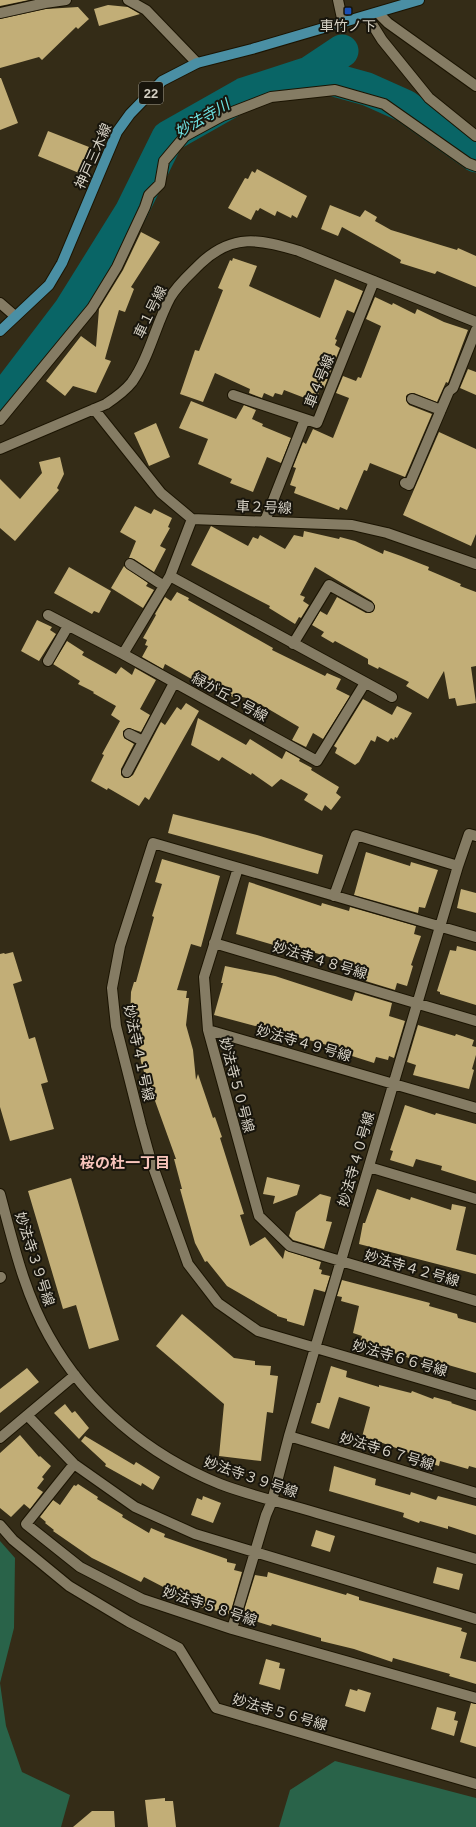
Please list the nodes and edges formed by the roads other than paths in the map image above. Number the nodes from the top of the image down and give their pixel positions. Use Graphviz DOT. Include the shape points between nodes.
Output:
graph roads {
  1 [pos="66,0"];
  2 [pos="128,0"];
  3 [pos="338,0"];
  4 [pos="419,0"];
  5 [pos="0,13"];
  6 [pos="378,13"];
  7 [pos="367,16"];
  8 [pos="343,23"];
  9 [pos="197,63"];
  10 [pos="476,86"];
  11 [pos="476,136"];
  12 [pos="476,166"];
  13 [pos="374,281"];
  14 [pos="0,303"];
  15 [pos="15,316"];
  16 [pos="476,322"];
  17 [pos="476,330"];
  18 [pos="0,331"];
  19 [pos="233,395"];
  20 [pos="412,399"];
  21 [pos="94,409"];
  22 [pos="440,410"];
  23 [pos="305,419"];
  24 [pos="0,420"];
  25 [pos="0,448"];
  26 [pos="404,483"];
  27 [pos="192,519"];
  28 [pos="265,521"];
  29 [pos="130,564"];
  30 [pos="476,564"];
  31 [pos="170,576"];
  32 [pos="164,586"];
  33 [pos="369,607"];
  34 [pos="48,616"];
  35 [pos="68,626"];
  36 [pos="293,644"];
  37 [pos="123,654"];
  38 [pos="48,661"];
  39 [pos="174,683"];
  40 [pos="365,683"];
  41 [pos="392,697"];
  42 [pos="128,734"];
  43 [pos="143,741"];
  44 [pos="127,772"];
  45 [pos="476,836"];
  46 [pos="458,866"];
  47 [pos="238,868"];
  48 [pos="334,896"];
  49 [pos="441,927"];
  50 [pos="476,937"];
  51 [pos="214,942"];
  52 [pos="418,1004"];
  53 [pos="476,1021"];
  54 [pos="208,1030"];
  55 [pos="393,1083"];
  56 [pos="476,1108"];
  57 [pos="369,1167"];
  58 [pos="0,1194"];
  59 [pos="476,1199"];
  60 [pos="341,1262"];
  61 [pos="476,1301"];
  62 [pos="316,1349"];
  63 [pos="75,1375"];
  64 [pos="476,1395"];
  65 [pos="28,1416"];
  66 [pos="289,1436"];
  67 [pos="0,1438"];
  68 [pos="74,1464"];
  69 [pos="476,1493"];
  70 [pos="272,1501"];
  71 [pos="0,1525"];
  72 [pos="255,1553"];
  73 [pos="476,1559"];
  74 [pos="476,1619"];
  75 [pos="232,1629"];
  76 [pos="476,1698"];
  77 [pos="476,1784"];
  1 -- 5 [label="street"];
  2 -- 9 [label="street" via="146,10"];
  3 -- 8 [label="street"];
  4 -- 6 [label="main road, 神戸三木線 / 22"];
  6 -- 7 [label="main road, 神戸三木線 / 22"];
  6 -- 10 [label="street" via="388,24"];
  7 -- 8 [label="main road, 神戸三木線 / 22"];
  7 -- 11 [label="street" via="382,40 429,98"];
  8 -- 9 [label="main road, 神戸三木線 / 22"];
  9 -- 15 [label="main road, 神戸三木線 / 22" via="162,81 130,114 117,132 62,263 49,285"];
  12 -- 24 [label="street" via="384,104 335,90 271,97 222,116 185,136 164,161 160,184 149,195 117,267 92,308"];
  13 -- 16 [label="street, 車１号線"];
  13 -- 21 [label="street, 車１号線" via="276,244 242,241 218,249 184,280 170,298 132,382 115,398"];
  13 -- 23 [label="street, 車４号線" via="317,423"];
  14 -- 15 [label="street"];
  15 -- 18 [label="main road, 神戸三木線 / 22"];
  17 -- 22 [label="street" via="453,388"];
  19 -- 23 [label="street"];
  20 -- 22 [label="street"];
  21 -- 25 [label="street, 車１号線"];
  21 -- 27 [label="street" via="161,493"];
  22 -- 26 [label="street" via="410,485"];
  23 -- 28 [label="street, 車４号線"];
  27 -- 28 [label="street, 車２号線"];
  27 -- 31 [label="street"];
  28 -- 30 [label="street, 車２号線" via="352,525 386,533"];
  29 -- 32 [label="street"];
  31 -- 32 [label="street"];
  31 -- 36 [label="street"];
  32 -- 37 [label="street"];
  33 -- 36 [label="street" via="329,585"];
  34 -- 35 [label="street, 緑が丘２号線"];
  35 -- 37 [label="street, 緑が丘２号線"];
  35 -- 38 [label="street"];
  36 -- 40 [label="street"];
  37 -- 39 [label="street, 緑が丘２号線"];
  39 -- 40 [label="street, 緑が丘２号線" via="317,761"];
  39 -- 43 [label="street"];
  40 -- 41 [label="street"];
  42 -- 43 [label="street"];
  43 -- 44 [label="street"];
  45 -- 46 [label="street, 妙法寺４０号線" via="469,834"];
  46 -- 48 [label="street" via="356,835"];
  46 -- 49 [label="street, 妙法寺４０号線"];
  47 -- 48 [label="street, 妙法寺４１号線"];
  47 -- 51 [label="street, 妙法寺５０号線"];
  47 -- 62 [label="street, 妙法寺４１号線" via="153,843 120,946 112,988 116,1026 151,1161 188,1264 218,1303 258,1331"];
  48 -- 49 [label="street, 妙法寺４１号線"];
  49 -- 50 [label="street"];
  49 -- 52 [label="street, 妙法寺４０号線"];
  51 -- 52 [label="street, 妙法寺４８号線"];
  51 -- 54 [label="street, 妙法寺５０号線" via="204,977"];
  52 -- 53 [label="street, 妙法寺４８号線"];
  52 -- 55 [label="street, 妙法寺４０号線"];
  54 -- 55 [label="street, 妙法寺４９号線"];
  54 -- 60 [label="street, 妙法寺５０号線" via="258,1216 290,1246"];
  55 -- 56 [label="street, 妙法寺４９号線"];
  55 -- 57 [label="street, 妙法寺４０号線"];
  57 -- 59 [label="street"];
  57 -- 60 [label="street, 妙法寺４０号線"];
  58 -- 63 [label="street, 妙法寺３９号線" via="18,1261 37,1312 48,1335"];
  60 -- 61 [label="street, 妙法寺４２号線"];
  60 -- 62 [label="street, 妙法寺４０号線"];
  62 -- 64 [label="street, 妙法寺６６号線"];
  62 -- 66 [label="street, 妙法寺４０号線"];
  63 -- 65 [label="street"];
  63 -- 70 [label="street, 妙法寺３９号線" via="112,1417 149,1447 197,1474"];
  65 -- 67 [label="street"];
  65 -- 68 [label="street"];
  66 -- 69 [label="street, 妙法寺６７号線"];
  66 -- 70 [label="street, 妙法寺４０号線"];
  68 -- 72 [label="street" via="135,1507 195,1534"];
  68 -- 75 [label="street, 妙法寺５８号線" via="26,1524 87,1571 142,1598"];
  70 -- 72 [label="street, 妙法寺４０号線"];
  70 -- 73 [label="street, 妙法寺３９号線"];
  71 -- 77 [label="street, 妙法寺５６号線" via="13,1540 69,1586 179,1648 216,1708"];
  72 -- 74 [label="street"];
  72 -- 75 [label="street, 妙法寺４０号線"];
  75 -- 76 [label="street, 妙法寺５８号線"];
}
